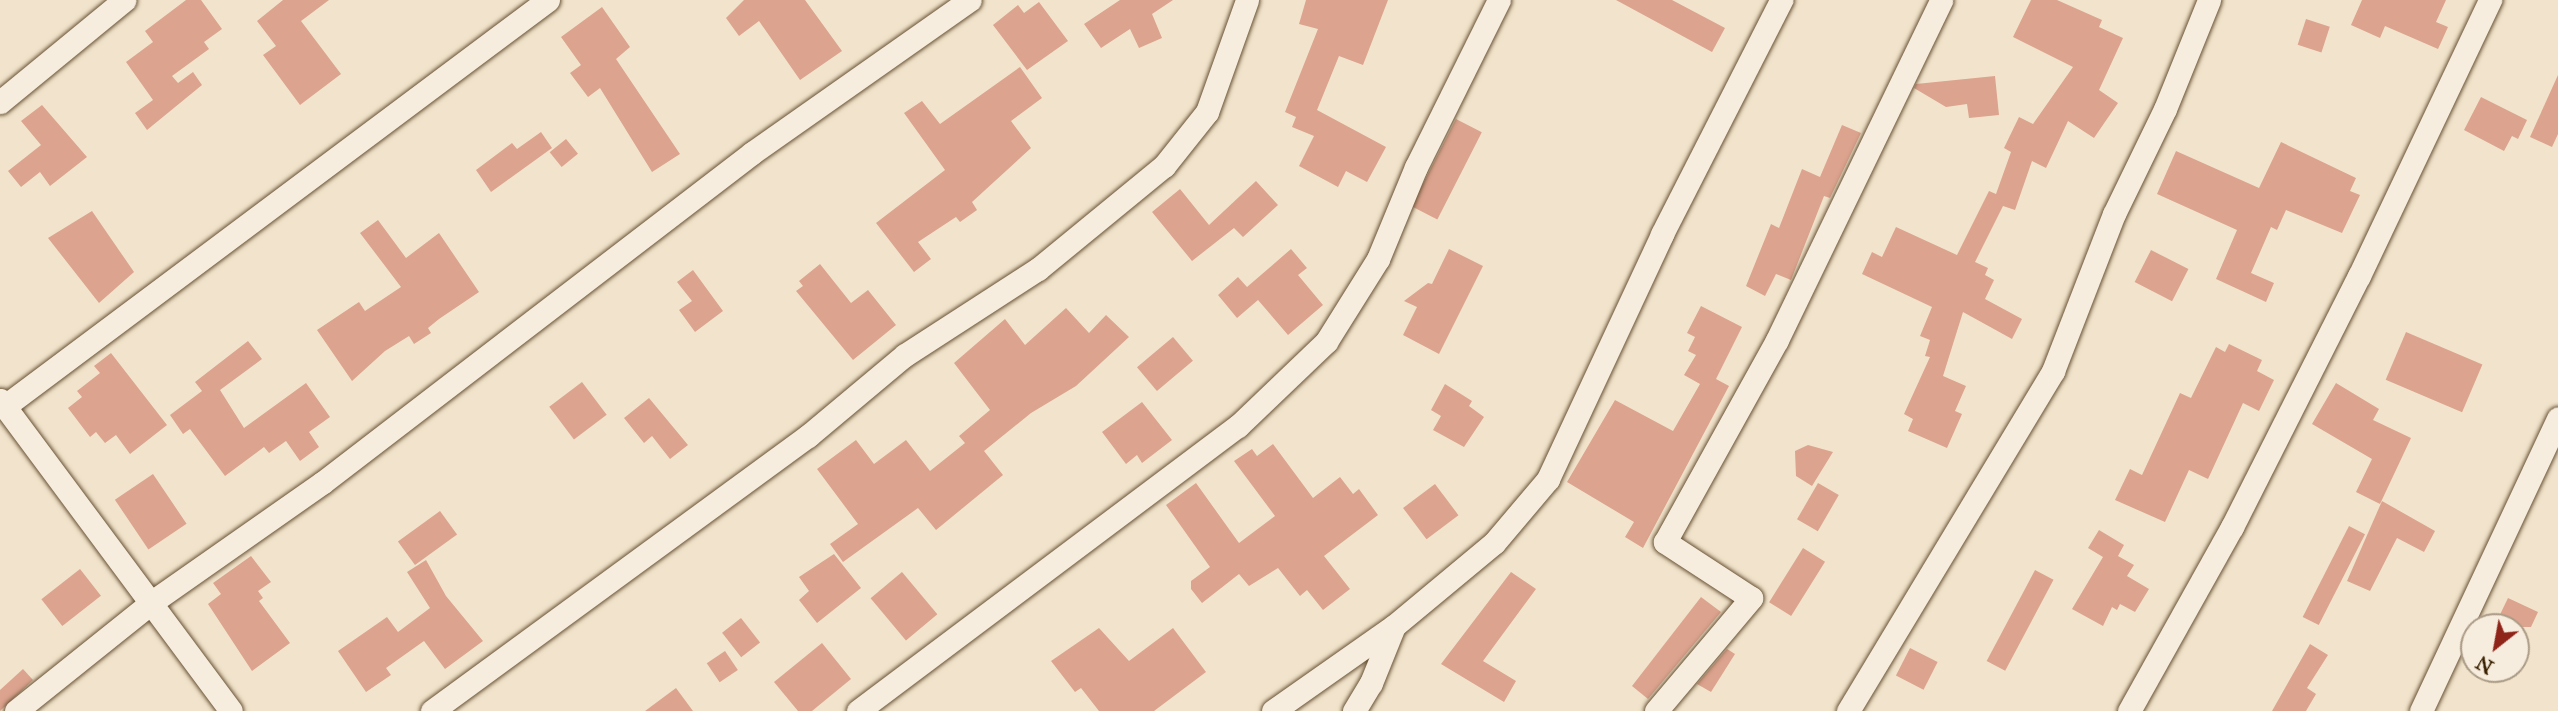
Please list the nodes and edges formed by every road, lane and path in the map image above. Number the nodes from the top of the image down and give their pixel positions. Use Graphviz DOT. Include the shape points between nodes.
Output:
graph roads {
  1 [pos="124,0"];
  2 [pos="548,0"];
  3 [pos="970,0"];
  4 [pos="1247,0"];
  5 [pos="1499,0"];
  6 [pos="1781,0"];
  7 [pos="1941,0"];
  8 [pos="2209,0"];
  9 [pos="2490,0"];
  10 [pos="0,102"];
  11 [pos="3,403"];
  12 [pos="2558,419"];
  13 [pos="152,602"];
  14 [pos="1394,626"];
  15 [pos="16,711"];
  16 [pos="231,711"];
  17 [pos="432,711"];
  18 [pos="859,711"];
  19 [pos="1273,711"];
  20 [pos="1354,711"];
  21 [pos="1656,711"];
  22 [pos="1848,711"];
  23 [pos="2129,711"];
  24 [pos="2421,711"];
  1 -- 10 [label="street"];
  2 -- 11 [label="street"];
  3 -- 13 [label="street" via="752,153 322,483"];
  4 -- 17 [label="street" via="1207,112 1164,166 1038,269 905,355 808,436"];
  5 -- 18 [label="street" via="1416,167 1378,259 1326,342 1238,426"];
  6 -- 14 [label="street" via="1662,234 1548,479 1494,543"];
  7 -- 21 [label="street" via="1777,340 1665,542 1751,598"];
  8 -- 22 [label="street" via="2165,109 2114,214 2053,371"];
  9 -- 23 [label="street" via="2347,301 2232,527"];
  11 -- 13 [label="street"];
  12 -- 24 [label="street"];
  13 -- 15 [label="street"];
  13 -- 16 [label="street"];
  14 -- 19 [label="street"];
  14 -- 20 [label="street"];
}
